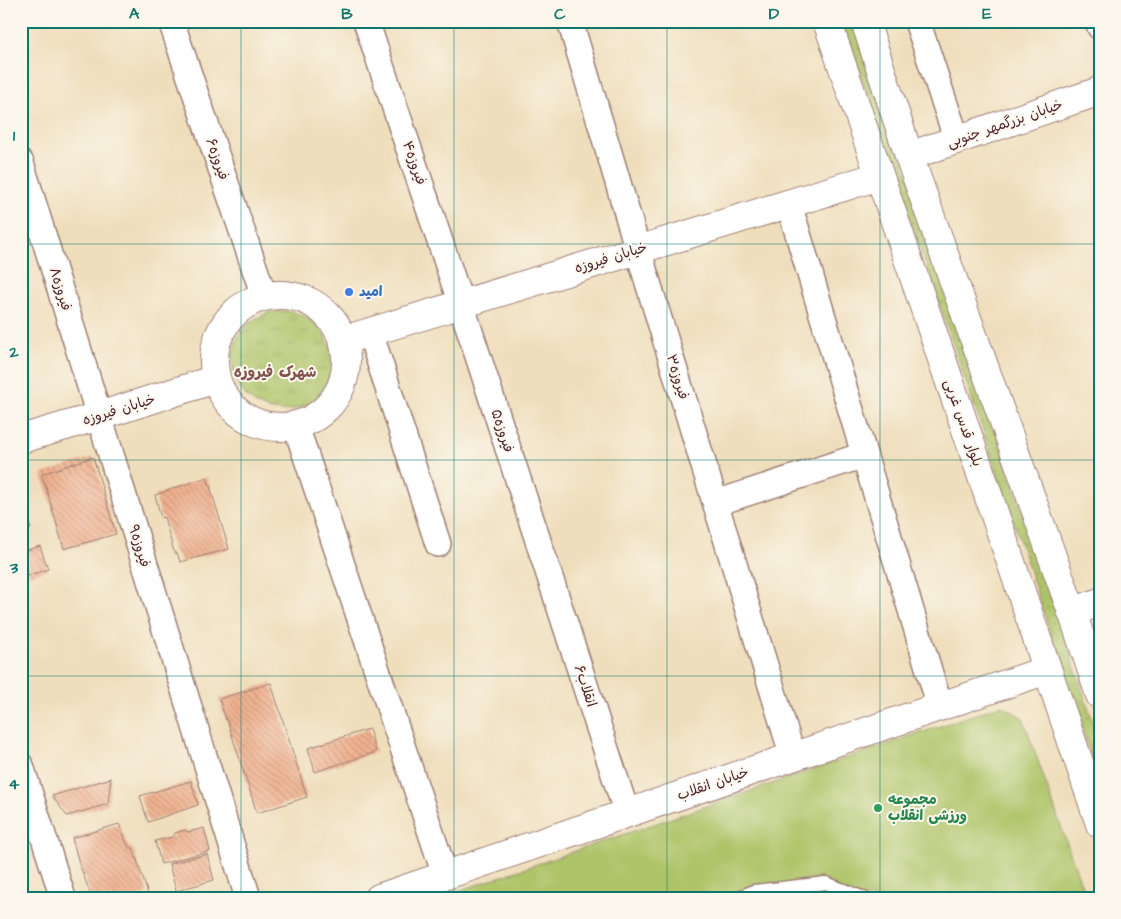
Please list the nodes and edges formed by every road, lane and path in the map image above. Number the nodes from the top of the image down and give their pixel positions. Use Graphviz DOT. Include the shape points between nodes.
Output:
graph roads {
  1 [pos="170,21"];
  2 [pos="366,21"];
  3 [pos="570,21"];
  4 [pos="827,21"];
  5 [pos="864,21"];
  6 [pos="917,21"];
  7 [pos="1098,21"];
  8 [pos="1100,27"];
  9 [pos="1100,91"];
  10 [pos="957,140"];
  11 [pos="909,156"];
  12 [pos="21,162"];
  13 [pos="879,176"];
  14 [pos="789,204"];
  15 [pos="638,250"];
  16 [pos="264,296"];
  17 [pos="461,304"];
  18 [pos="370,332"];
  19 [pos="344,340"];
  20 [pos="216,379"];
  21 [pos="99,416"];
  22 [pos="296,426"];
  23 [pos="21,439"];
  24 [pos="864,455"];
  25 [pos="716,504"];
  26 [pos="438,544"];
  27 [pos="544,559"];
  28 [pos="1100,602"];
  29 [pos="1072,612"];
  30 [pos="1047,670"];
  31 [pos="1100,695"];
  32 [pos="940,707"];
  33 [pos="793,757"];
  34 [pos="21,766"];
  35 [pos="626,814"];
  36 [pos="1100,824"];
  37 [pos="444,875"];
  38 [pos="63,898"];
  39 [pos="248,898"];
  40 [pos="378,898"];
  41 [pos="737,898"];
  42 [pos="864,898"];
  1 -- 16 [label="street, فیروزه۶"];
  2 -- 17 [label="street, فیروزه۴"];
  3 -- 15 [label="street, فیروزه۳"];
  4 -- 13 [label="street, بلوار قدس غربی"];
  5 -- 11 [label="street"];
  6 -- 10 [label="street"];
  7 -- 8 [label="street"];
  9 -- 10 [label="street, خیابان بزرگمهر جنوبی"];
  10 -- 11 [label="street, خیابان بزرگمهر جنوبی"];
  11 -- 29 [label="street"];
  12 -- 21 [label="street, فیروزه۸"];
  13 -- 14 [label="street, خیابان فیروزه"];
  13 -- 30 [label="street, بلوار قدس غربی"];
  14 -- 15 [label="street, خیابان فیروزه"];
  14 -- 24 [label="street"];
  15 -- 17 [label="street, خیابان فیروزه"];
  15 -- 25 [label="street, فیروزه۳"];
  16 -- 19 [label="street" via="292,295 315,304 333,320"];
  16 -- 20 [label="street" via="237,310 222,328 214,362"];
  17 -- 18 [label="street, خیابان فیروزه"];
  17 -- 27 [label="street, فیروزه۵"];
  18 -- 19 [label="street, خیابان فیروزه"];
  18 -- 26 [label="street"];
  19 -- 22 [label="street" via="347,362 344,383 334,401 319,416"];
  20 -- 21 [label="street, خیابان فیروزه"];
  20 -- 22 [label="street" via="229,403 247,419 263,426"];
  21 -- 23 [label="street, خیابان فیروزه"];
  21 -- 39 [label="street, فیروزه۹"];
  22 -- 37 [label="street"];
  24 -- 25 [label="street"];
  24 -- 32 [label="street"];
  25 -- 33 [label="street, فیروزه۳"];
  27 -- 35 [label="street, انقلاب۶"];
  28 -- 29 [label="street"];
  29 -- 31 [label="street"];
  30 -- 32 [label="street, خیابان انقلاب"];
  30 -- 36 [label="street, بلوار قدس غربی"];
  32 -- 33 [label="street, خیابان انقلاب"];
  33 -- 35 [label="street, خیابان انقلاب"];
  34 -- 38 [label="street"];
  35 -- 37 [label="street, خیابان انقلاب"];
  37 -- 40 [label="street, خیابان انقلاب"];
  41 -- 42 [label="lane" via="754,892 826,883"];
}
